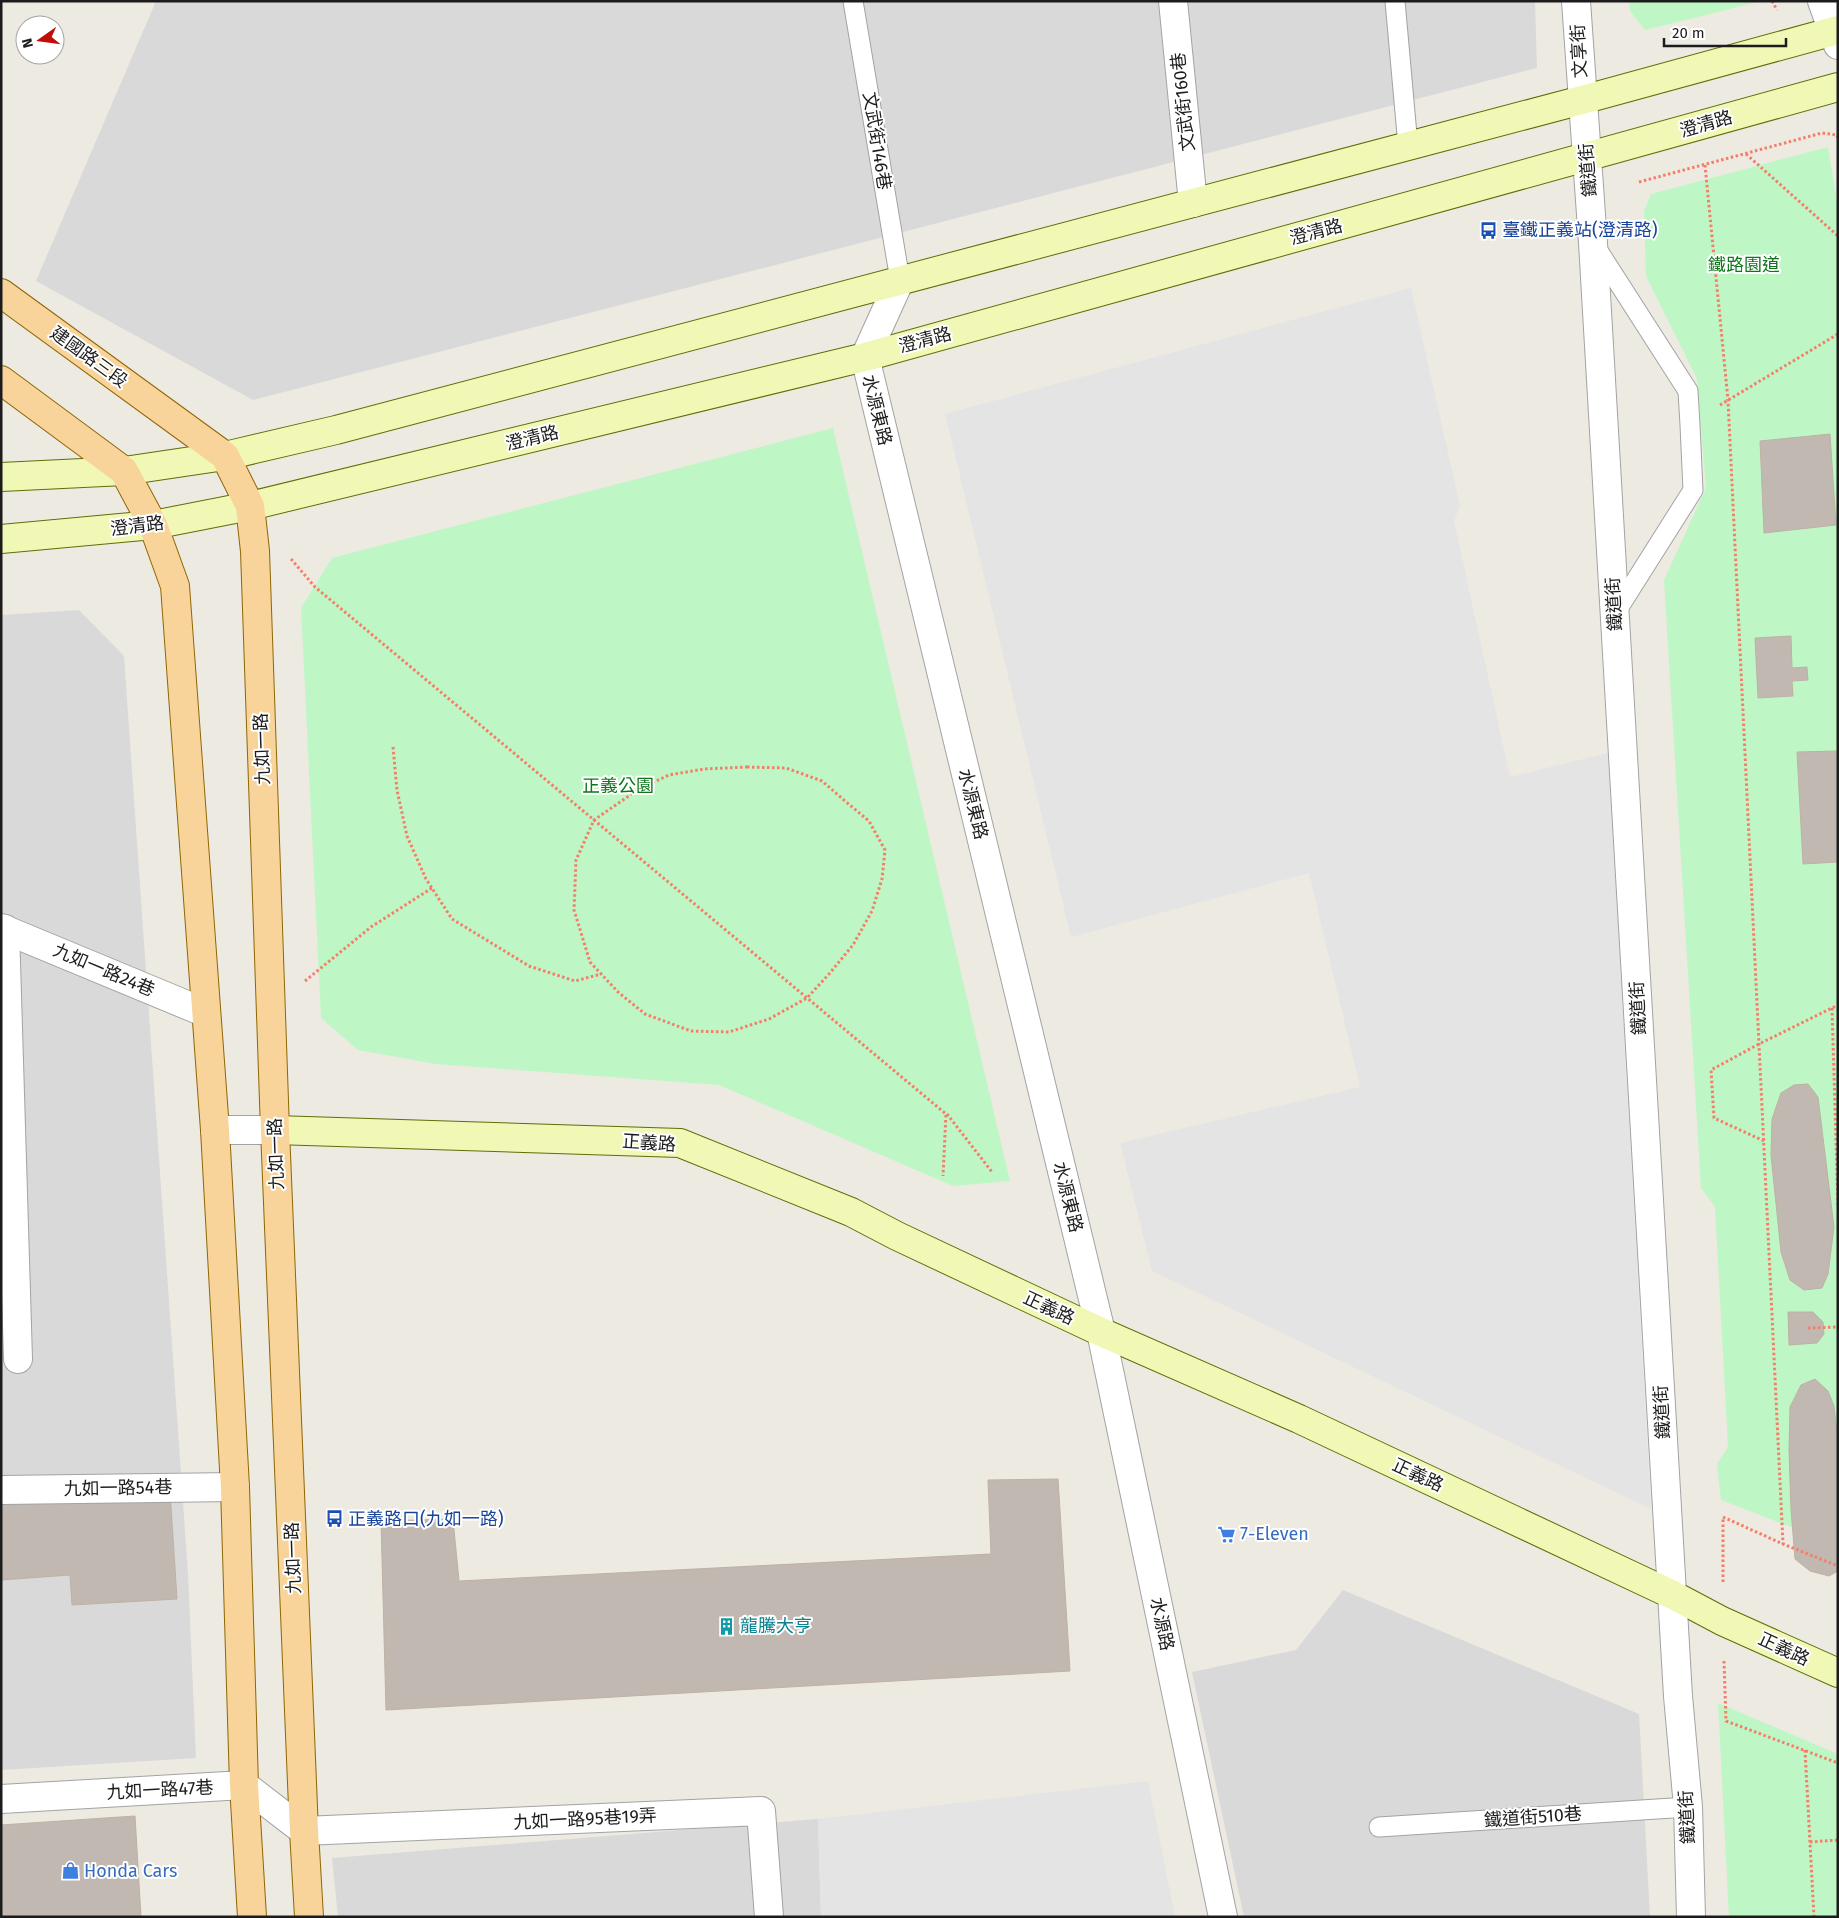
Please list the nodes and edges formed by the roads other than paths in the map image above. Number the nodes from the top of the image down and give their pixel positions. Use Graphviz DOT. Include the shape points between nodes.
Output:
graph roads {
  1 [pos="853,1"];
  2 [pos="1173,1"];
  3 [pos="1395,1"];
  4 [pos="1576,1"];
  5 [pos="1822,1"];
  6 [pos="1836,36"];
  7 [pos="1838,88"];
  8 [pos="1582,100"];
  9 [pos="1408,146"];
  10 [pos="1587,157"];
  11 [pos="1193,203"];
  12 [pos="1594,243"];
  13 [pos="900,280"];
  14 [pos="1,293"];
  15 [pos="864,357"];
  16 [pos="1,380"];
  17 [pos="178,421"];
  18 [pos="225,456"];
  19 [pos="124,471"];
  20 [pos="1,477"];
  21 [pos="250,506"];
  22 [pos="153,526"];
  23 [pos="1,539"];
  24 [pos="1614,615"];
  25 [pos="3,929"];
  26 [pos="206,1013"];
  27 [pos="216,1130"];
  28 [pos="275,1130"];
  29 [pos="1101,1332"];
  30 [pos="18,1359"];
  31 [pos="235,1486"];
  32 [pos="1,1490"];
  33 [pos="1672,1595"];
  34 [pos="1838,1674"];
  35 [pos="244,1785"];
  36 [pos="1,1799"];
  37 [pos="1688,1807"];
  38 [pos="1379,1827"];
  39 [pos="304,1831"];
  40 [pos="252,1917"];
  41 [pos="309,1917"];
  42 [pos="769,1917"];
  43 [pos="1222,1917"];
  44 [pos="1691,1917"];
  1 -- 13 [label="lane, 文武街146巷"];
  2 -- 11 [label="street, 文武街160巷"];
  3 -- 9 [label="lane"];
  4 -- 8 [label="street, 文享街"];
  5 -- 6 [label="street"];
  6 -- 8 [label="main road"];
  7 -- 10 [label="main road, 澄清路"];
  8 -- 9 [label="main road"];
  8 -- 10 [label="street, 鐵道街"];
  9 -- 11 [label="main road"];
  10 -- 12 [label="street, 鐵道街"];
  10 -- 15 [label="main road, 澄清路"];
  11 -- 13 [label="main road"];
  12 -- 24 [label="street, 鐵道街"];
  12 -- 24 [label="lane" via="1688,391 1690,424 1693,490"];
  13 -- 15 [label="street, 水源東路"];
  13 -- 18 [label="main road" via="336,430"];
  14 -- 17 [label="main road, 建國路三段"];
  15 -- 21 [label="main road, 澄清路"];
  15 -- 29 [label="street, 水源東路"];
  16 -- 19 [label="main road"];
  17 -- 18 [label="main road, 九如一路"];
  18 -- 19 [label="main road"];
  18 -- 21 [label="main road, 九如一路"];
  19 -- 20 [label="main road"];
  19 -- 22 [label="main road"];
  21 -- 22 [label="main road, 澄清路"];
  21 -- 28 [label="main road, 九如一路" via="255,551"];
  22 -- 23 [label="main road, 澄清路"];
  22 -- 26 [label="main road" via="175,586"];
  24 -- 33 [label="street, 鐵道街"];
  25 -- 26 [label="street, 九如一路24巷"];
  25 -- 30 [label="street"];
  26 -- 27 [label="main road"];
  27 -- 28 [label="street, 正義路"];
  27 -- 31 [label="main road"];
  28 -- 29 [label="main road, 正義路" via="680,1143 851,1212"];
  28 -- 39 [label="main road, 九如一路"];
  29 -- 33 [label="main road, 正義路" via="1299,1419"];
  29 -- 43 [label="street, 水源路"];
  31 -- 32 [label="street, 九如一路54巷"];
  31 -- 35 [label="main road"];
  33 -- 34 [label="main road, 正義路"];
  33 -- 37 [label="street, 鐵道街"];
  35 -- 36 [label="street, 九如一路47巷"];
  35 -- 39 [label="street"];
  35 -- 40 [label="main road"];
  37 -- 38 [label="lane, 鐵道街510巷"];
  37 -- 44 [label="street, 鐵道街"];
  39 -- 41 [label="main road, 九如一路"];
  39 -- 42 [label="street, 九如一路95巷19弄" via="760,1811"];
}
